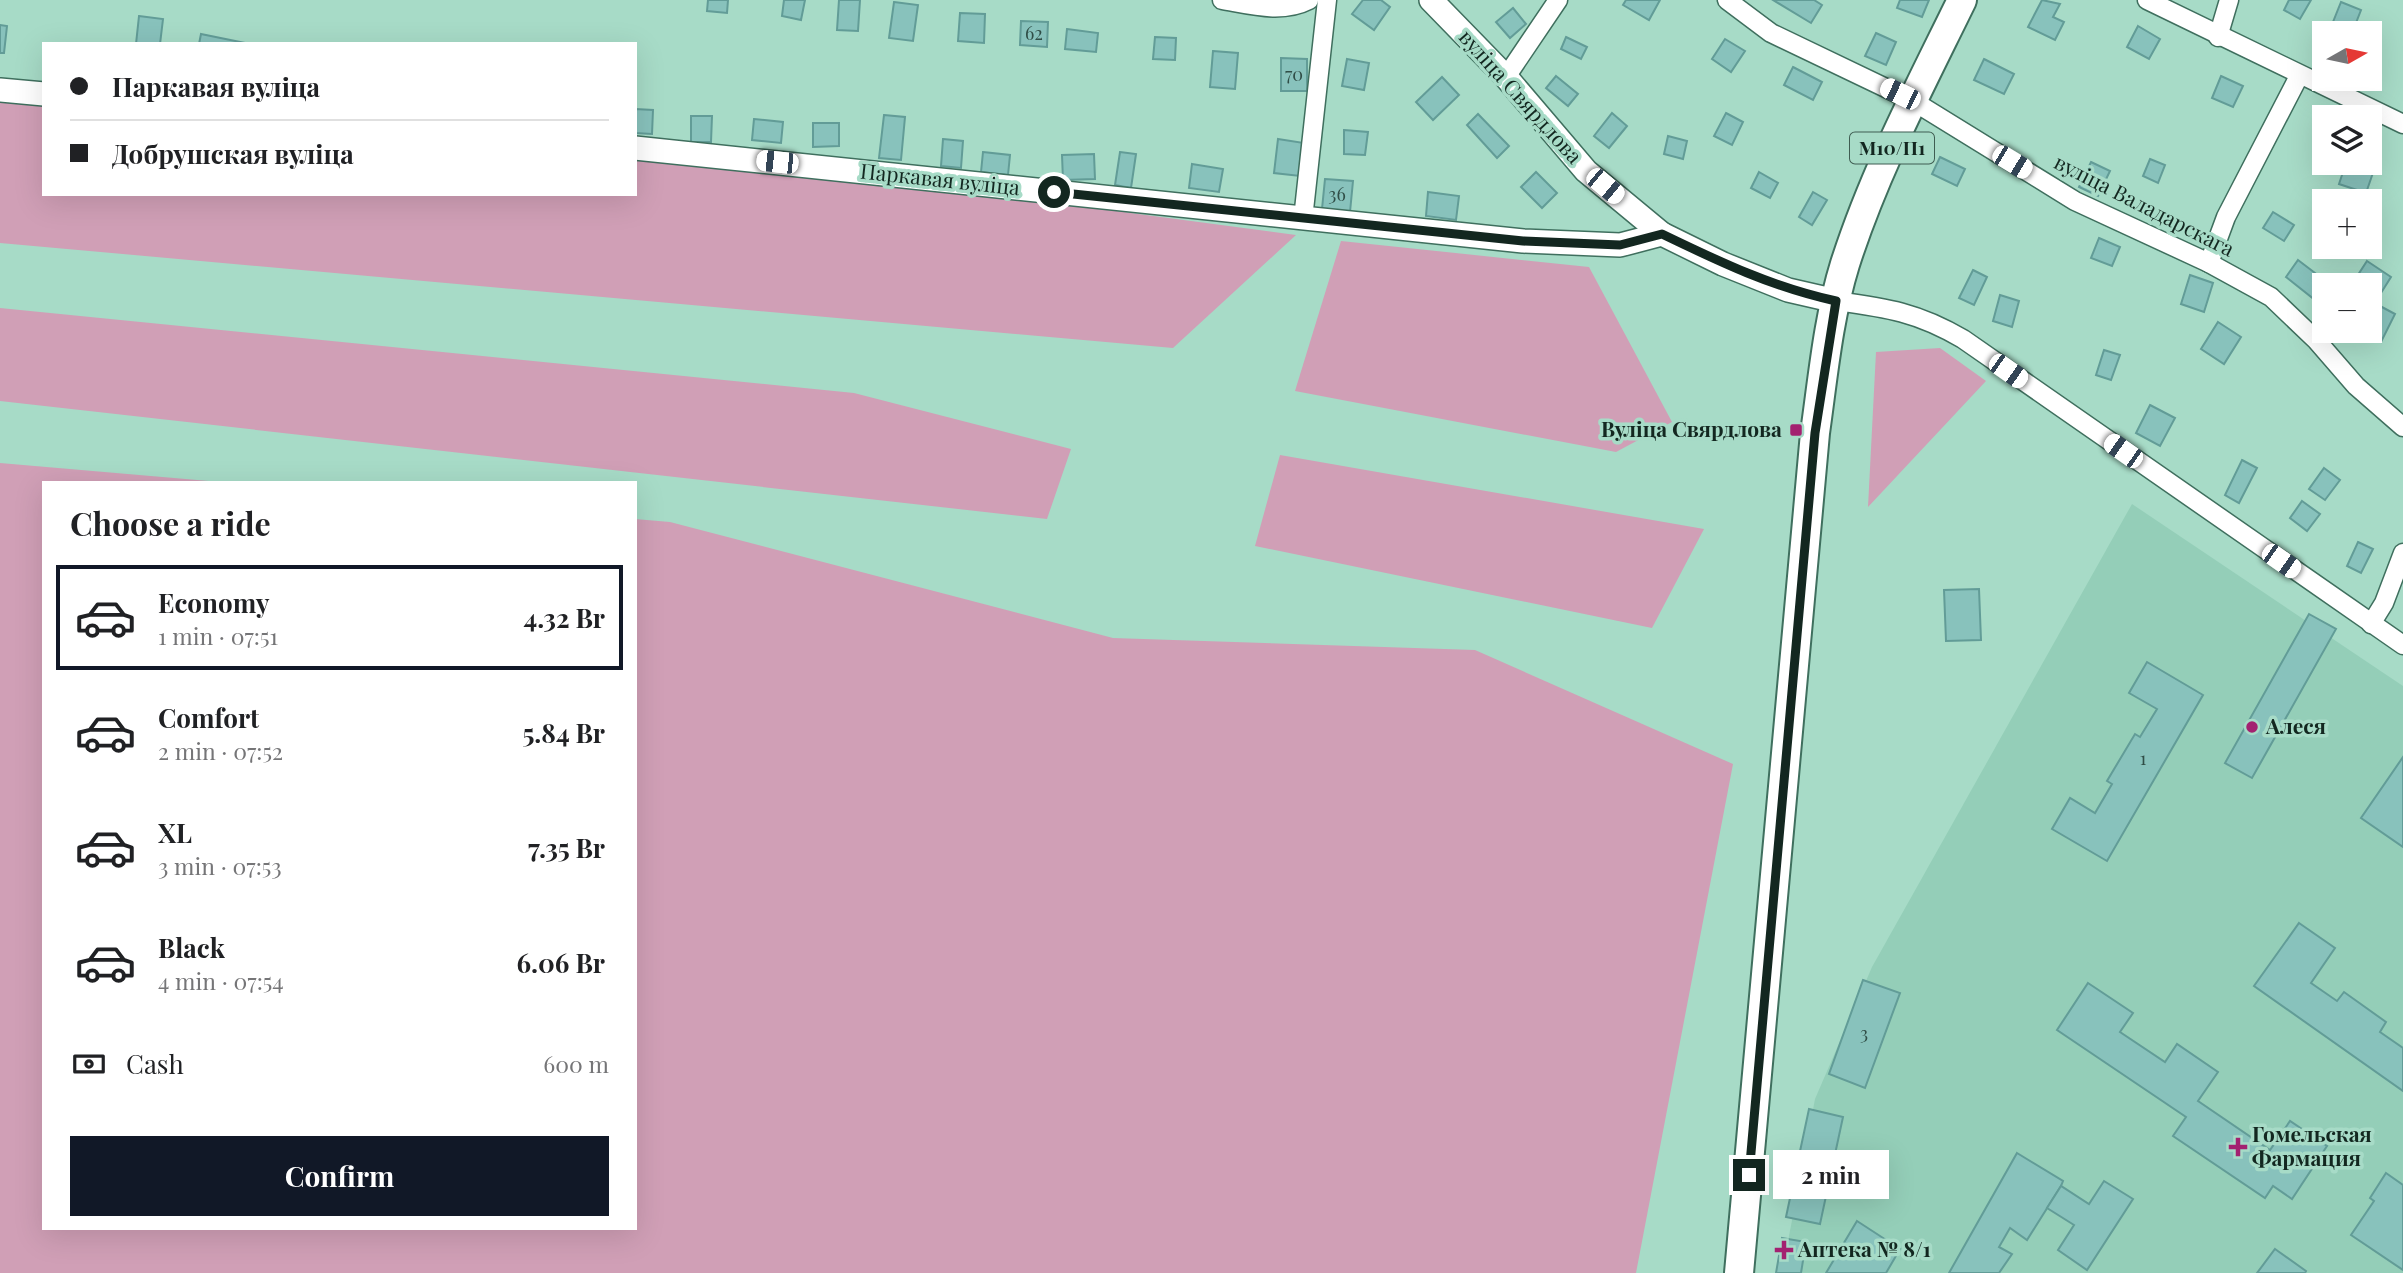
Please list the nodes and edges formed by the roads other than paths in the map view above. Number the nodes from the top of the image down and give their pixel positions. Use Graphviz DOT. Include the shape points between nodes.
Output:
graph roads {
  1 [pos="1222,0"];
  2 [pos="1309,0"];
  3 [pos="1327,0"];
  4 [pos="1431,0"];
  5 [pos="1558,0"];
  6 [pos="1727,0"];
  7 [pos="1962,0"];
  8 [pos="2147,0"];
  9 [pos="2229,0"];
  10 [pos="2218,37"];
  11 [pos="2299,76"];
  12 [pos="1506,78"];
  13 [pos="0,90"];
  14 [pos="42,94"];
  15 [pos="1913,101"];
  16 [pos="2403,124"];
  17 [pos="637,148"];
  18 [pos="1303,219"];
  19 [pos="1662,234"];
  20 [pos="2208,263"];
  21 [pos="1836,301"];
  22 [pos="2403,427"];
  23 [pos="2403,553"];
  24 [pos="2371,624"];
  25 [pos="2403,645"];
  26 [pos="1739,1273"];
  1 -- 2 [label="street" via="1263,7 1295,7"];
  3 -- 18 [label="street"];
  4 -- 12 [label="street, вуліца Свярдлова"];
  5 -- 12 [label="street"];
  6 -- 15 [label="street, вуліца Валадарскага" via="1771,33"];
  7 -- 15 [label="main road, М10/П1"];
  8 -- 10 [label="street"];
  9 -- 10 [label="street"];
  10 -- 11 [label="street"];
  11 -- 16 [label="street"];
  11 -- 20 [label="street" via="2226,217"];
  12 -- 19 [label="street, вуліца Свярдлова" via="1586,171"];
  13 -- 14 [label="street"];
  15 -- 20 [label="street, вуліца Валадарскага" via="2075,201"];
  15 -- 21 [label="main road, М10/П1" via="1869,197"];
  17 -- 18 [label="street, Паркавая вуліца"];
  18 -- 19 [label="street, Паркавая вуліца" via="1551,243 1620,245"];
  19 -- 21 [label="street, вуліца Свярдлова" via="1788,290"];
  20 -- 22 [label="street, вуліца Валадарскага" via="2271,297 2356,386"];
  21 -- 24 [label="street, вуліца Свярдлова" via="1930,319"];
  21 -- 26 [label="main road, М10/П1" via="1815,433"];
  23 -- 24 [label="street"];
  24 -- 25 [label="street, вуліца Свярдлова"];
}
